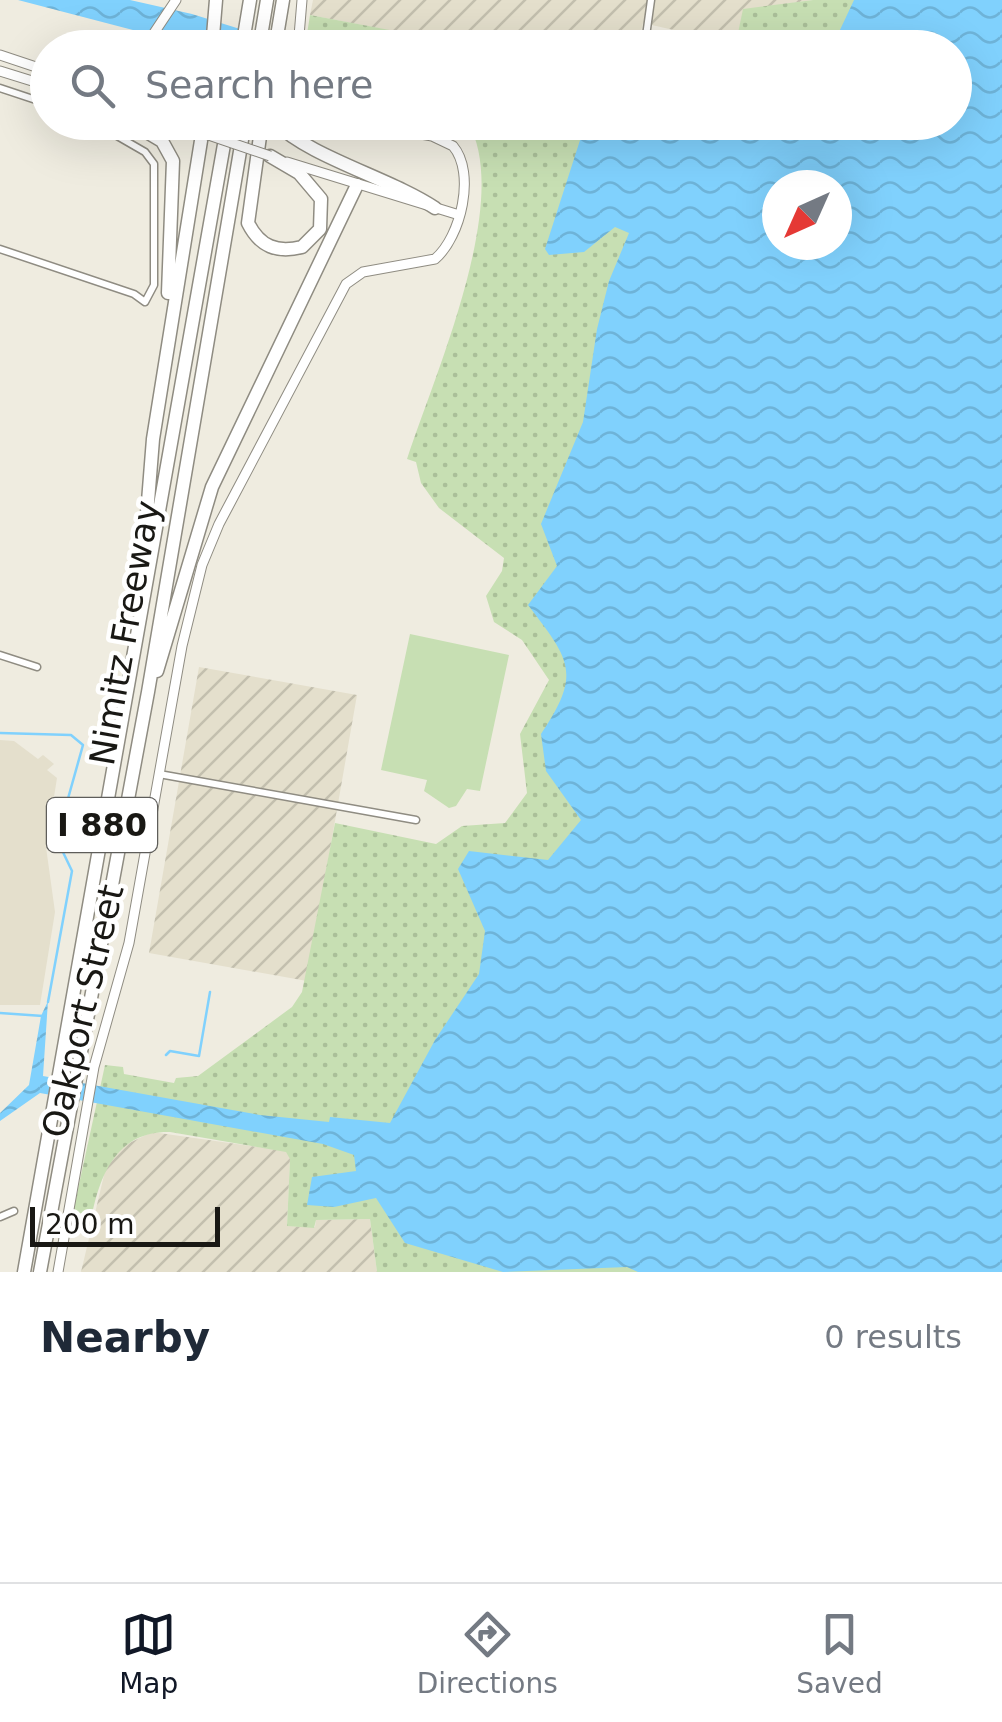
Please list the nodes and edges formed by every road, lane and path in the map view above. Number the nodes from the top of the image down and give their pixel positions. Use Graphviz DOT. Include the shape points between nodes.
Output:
graph roads {
  1 [pos="176,0"];
  2 [pos="216,0"];
  3 [pos="250,0"];
  4 [pos="267,0"];
  5 [pos="283,0"];
  6 [pos="302,0"];
  7 [pos="651,0"];
  8 [pos="156,30"];
  9 [pos="214,30"];
  10 [pos="245,30"];
  11 [pos="262,30"];
  12 [pos="278,30"];
  13 [pos="299,30"];
  14 [pos="647,30"];
  15 [pos="0,56"];
  16 [pos="0,71"];
  17 [pos="30,73"];
  18 [pos="30,78"];
  19 [pos="0,88"];
  20 [pos="30,98"];
  21 [pos="124,140"];
  22 [pos="159,140"];
  23 [pos="201,140"];
  24 [pos="223,140"];
  25 [pos="225,140"];
  26 [pos="242,140"];
  27 [pos="260,140"];
  28 [pos="300,140"];
  29 [pos="440,140"];
  30 [pos="270,156"];
  31 [pos="357,185"];
  32 [pos="435,208"];
  33 [pos="456,214"];
  34 [pos="0,249"];
  35 [pos="168,337"];
  36 [pos="145,576"];
  37 [pos="0,655"];
  38 [pos="37,668"];
  39 [pos="148,692"];
  40 [pos="160,774"];
  41 [pos="416,820"];
  42 [pos="14,1212"];
  43 [pos="0,1216"];
  44 [pos="24,1272"];
  45 [pos="40,1272"];
  46 [pos="58,1272"];
  1 -- 8 [label="main road"];
  2 -- 9 [label="highway"];
  3 -- 10 [label="highway"];
  4 -- 11 [label="highway"];
  5 -- 12 [label="highway"];
  6 -- 13 [label="main road"];
  7 -- 14 [label="street"];
  15 -- 17 [label="main road"];
  16 -- 18 [label="main road"];
  19 -- 20 [label="street"];
  21 -- 34 [label="street" via="154,164 151,293 145,302"];
  22 -- 35 [label="highway" via="174,170"];
  23 -- 35 [label="highway"];
  24 -- 30 [label="main road, bridge"];
  25 -- 36 [label="highway, Nimitz Freeway / I 880"];
  26 -- 39 [label="highway, Nimitz Freeway / I 880"];
  27 -- 30 [label="highway" via="248,223 276,250 302,247 320,229 321,200 299,173"];
  28 -- 32 [label="highway"];
  29 -- 33 [label="main road, Oakport Street" via="453,146 466,175"];
  30 -- 31 [label="main road"];
  31 -- 32 [label="main road"];
  31 -- 39 [label="highway" via="212,487"];
  32 -- 33 [label="main road"];
  33 -- 40 [label="main road, Oakport Street" via="435,259 363,272 341,292 206,551"];
  35 -- 36 [label="highway" via="143,530"];
  36 -- 44 [label="highway, Nimitz Freeway / I 880"];
  37 -- 38 [label="street"];
  39 -- 45 [label="highway, Nimitz Freeway / I 880"];
  40 -- 41 [label="street"];
  40 -- 46 [label="main road, Oakport Street" via="129,943 91,1080"];
  42 -- 43 [label="street"];
}
